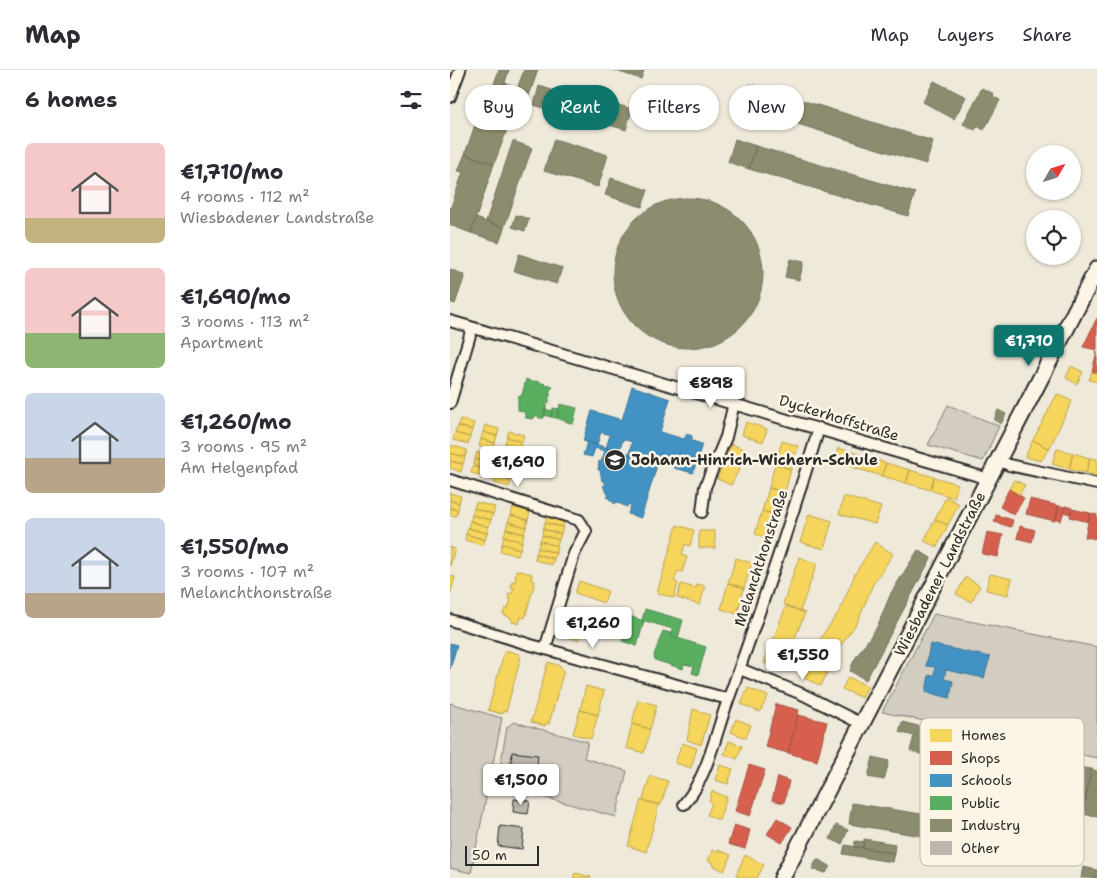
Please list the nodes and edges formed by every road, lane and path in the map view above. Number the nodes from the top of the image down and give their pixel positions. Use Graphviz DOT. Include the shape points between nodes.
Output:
graph roads {
  1 [pos="460,70"];
  2 [pos="450,97"];
  3 [pos="1097,269"];
  4 [pos="450,322"];
  5 [pos="472,328"];
  6 [pos="450,403"];
  7 [pos="734,403"];
  8 [pos="819,428"];
  9 [pos="999,460"];
  10 [pos="989,479"];
  11 [pos="450,480"];
  12 [pos="1097,484"];
  13 [pos="702,512"];
  14 [pos="450,620"];
  15 [pos="545,649"];
  16 [pos="740,669"];
  17 [pos="728,699"];
  18 [pos="862,724"];
  19 [pos="684,804"];
  20 [pos="782,878"];
  1 -- 2 [label="street"];
  3 -- 9 [label="main road, Wiesbadener Landstraße"];
  4 -- 5 [label="street, Dyckerhoffstraße"];
  5 -- 6 [label="street"];
  5 -- 7 [label="street, Dyckerhoffstraße"];
  7 -- 8 [label="street, Dyckerhoffstraße"];
  7 -- 13 [label="street" via="726,437 705,487"];
  8 -- 10 [label="street, Dyckerhoffstraße"];
  8 -- 16 [label="street, Melanchthonstraße" via="783,547"];
  9 -- 10 [label="main road, Wiesbadener Landstraße"];
  9 -- 12 [label="street"];
  10 -- 18 [label="main road, Wiesbadener Landstraße"];
  11 -- 15 [label="street" via="579,520 586,530 574,554"];
  14 -- 15 [label="street"];
  15 -- 17 [label="street"];
  16 -- 17 [label="street, Melanchthonstraße"];
  16 -- 18 [label="street" via="802,694"];
  17 -- 19 [label="street, Melanchthonstraße" via="698,784"];
  18 -- 20 [label="main road, Wiesbadener Landstraße"];
}
